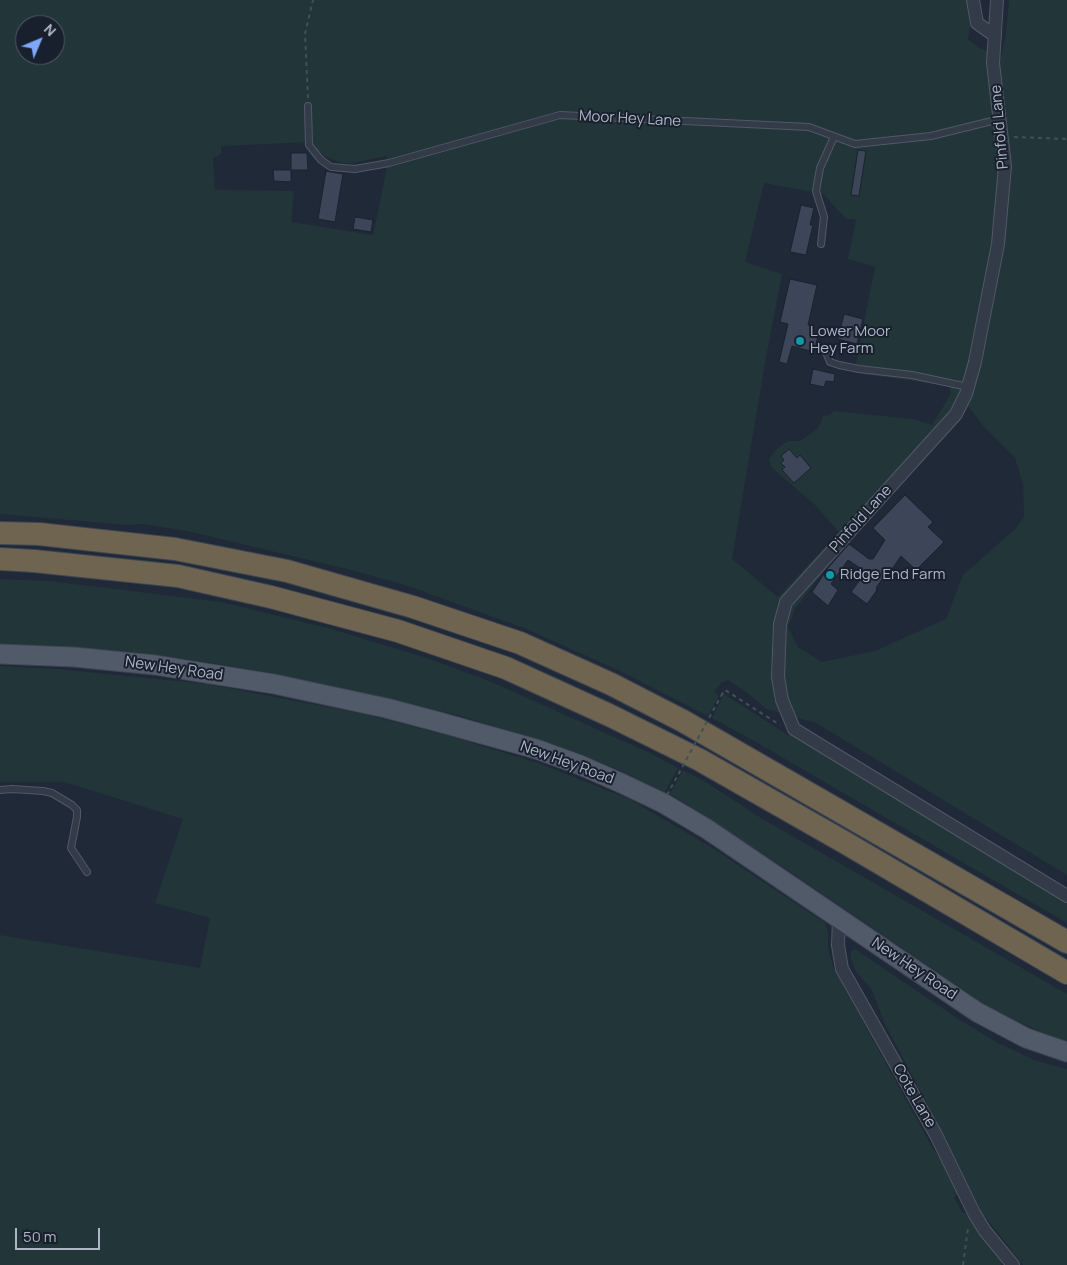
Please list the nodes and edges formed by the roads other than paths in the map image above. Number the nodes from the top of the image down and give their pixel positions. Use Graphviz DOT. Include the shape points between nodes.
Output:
graph roads {
  1 [pos="973,0"];
  2 [pos="997,0"];
  3 [pos="995,36"];
  4 [pos="308,106"];
  5 [pos="1000,119"];
  6 [pos="834,137"];
  7 [pos="820,244"];
  8 [pos="826,352"];
  9 [pos="968,387"];
  10 [pos="0,533"];
  11 [pos="0,559"];
  12 [pos="0,654"];
  13 [pos="0,790"];
  14 [pos="88,872"];
  15 [pos="1067,896"];
  16 [pos="840,919"];
  17 [pos="1067,942"];
  18 [pos="1067,973"];
  19 [pos="1067,1052"];
  20 [pos="1013,1265"];
  1 -- 3 [label="street" via="977,23"];
  2 -- 3 [label="street, Pinfold Lane"];
  3 -- 5 [label="street, Pinfold Lane" via="993,63"];
  4 -- 6 [label="lane, Moor Hey Lane" via="309,145 321,160 331,166 355,169 389,163 560,115 809,127"];
  5 -- 6 [label="lane, Moor Hey Lane" via="931,136 855,144"];
  5 -- 9 [label="street, Pinfold Lane" via="1005,166 998,244"];
  6 -- 7 [label="lane" via="820,168 816,191 824,217"];
  8 -- 9 [label="lane" via="830,362"];
  9 -- 15 [label="street, Pinfold Lane" via="956,414 786,602 780,624 778,677 782,700 794,729"];
  10 -- 17 [label="highway" via="39,534 175,549 287,571 412,607 520,644 611,684 683,721"];
  11 -- 18 [label="highway" via="178,576 398,631 506,668 700,760"];
  12 -- 16 [label="main road, New Hey Road" via="155,665 274,684 386,708 536,749 621,783 684,815"];
  13 -- 14 [label="lane" via="52,793 72,804 77,816 71,848"];
  16 -- 19 [label="main road, New Hey Road" via="983,1015 1026,1038"];
  16 -- 20 [label="street, Cote Lane" via="838,944 842,969 936,1135 974,1213"];
}
